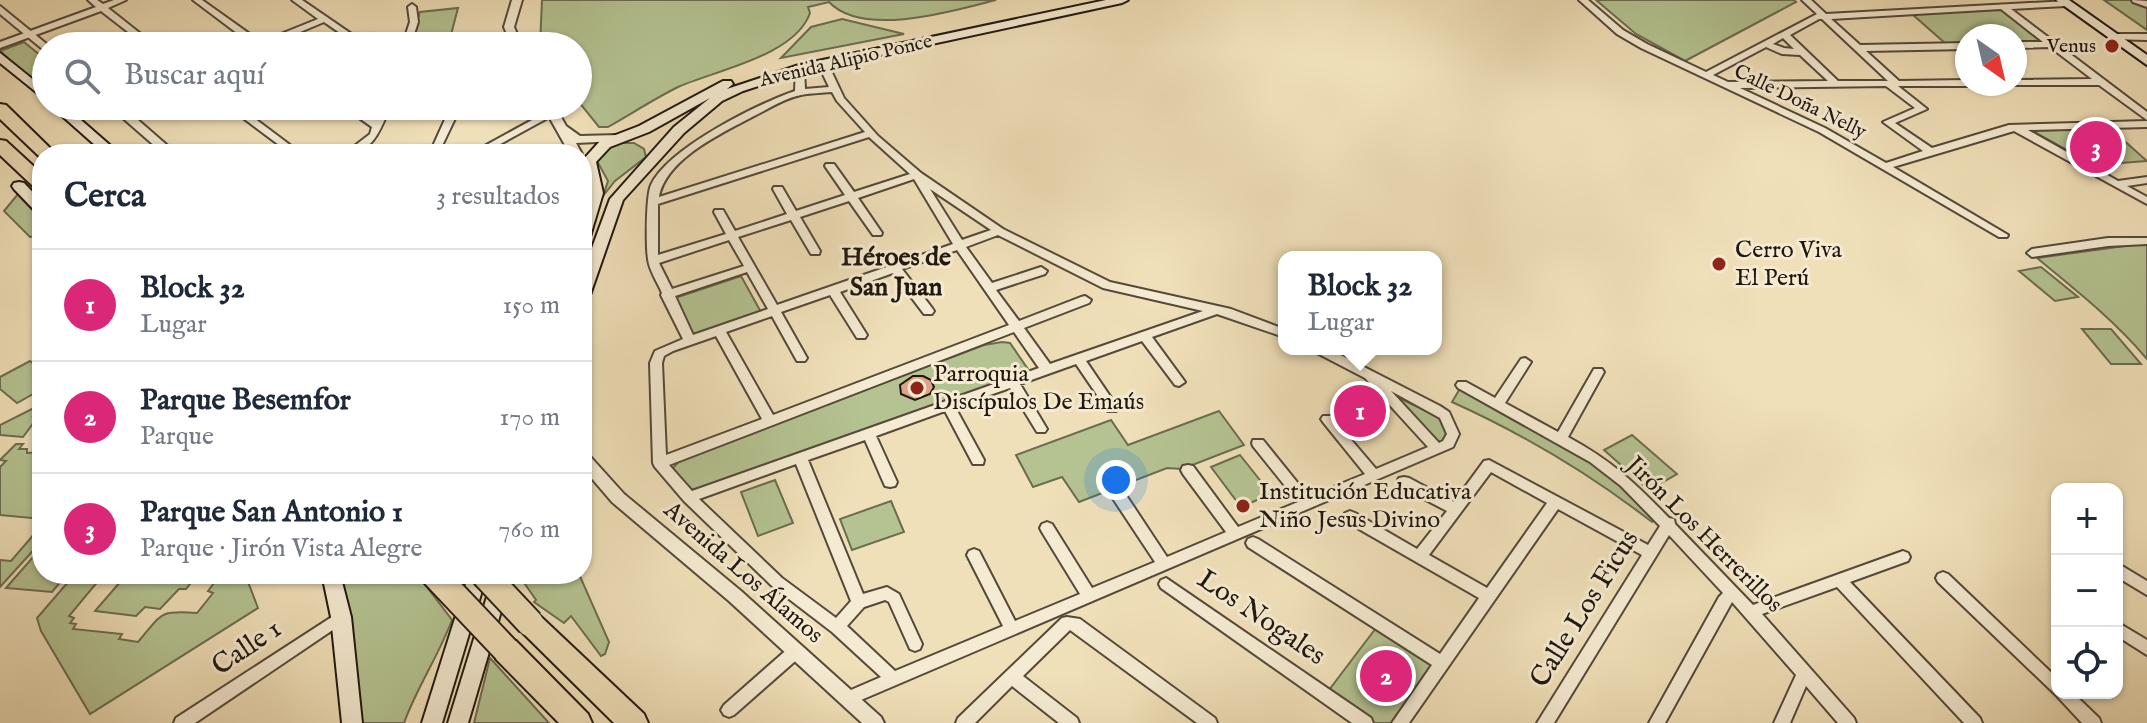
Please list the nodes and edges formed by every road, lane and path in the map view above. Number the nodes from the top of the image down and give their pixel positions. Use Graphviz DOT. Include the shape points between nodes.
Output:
graph roads {
  1 [pos="92,0"];
  2 [pos="122,0"];
  3 [pos="197,0"];
  4 [pos="296,0"];
  5 [pos="401,0"];
  6 [pos="424,0"];
  7 [pos="517,0"];
  8 [pos="1074,0"];
  9 [pos="1122,0"];
  10 [pos="1583,0"];
  11 [pos="1806,0"];
  12 [pos="2136,0"];
  13 [pos="2064,2"];
  14 [pos="2147,4"];
  15 [pos="2002,6"];
  16 [pos="102,7"];
  17 [pos="412,7"];
  18 [pos="0,9"];
  19 [pos="1823,16"];
  20 [pos="325,19"];
  21 [pos="34,32"];
  22 [pos="134,32"];
  23 [pos="241,32"];
  24 [pos="294,32"];
  25 [pos="344,32"];
  26 [pos="411,32"];
  27 [pos="511,32"];
  28 [pos="32,33"];
  29 [pos="29,34"];
  30 [pos="1784,34"];
  31 [pos="32,37"];
  32 [pos="2112,37"];
  33 [pos="2147,37"];
  34 [pos="1766,44"];
  35 [pos="2051,44"];
  36 [pos="0,45"];
  37 [pos="2027,45"];
  38 [pos="1955,46"];
  39 [pos="1858,48"];
  40 [pos="1803,52"];
  41 [pos="0,57"];
  42 [pos="2147,61"];
  43 [pos="823,64"];
  44 [pos="799,69"];
  45 [pos="1705,76"];
  46 [pos="2101,82"];
  47 [pos="1955,83"];
  48 [pos="2027,83"];
  49 [pos="32,84"];
  50 [pos="1893,84"];
  51 [pos="1727,85"];
  52 [pos="1837,85"];
  53 [pos="834,89"];
  54 [pos="800,92"];
  55 [pos="0,109"];
  56 [pos="2147,117"];
  57 [pos="73,120"];
  58 [pos="131,120"];
  59 [pos="251,120"];
  60 [pos="368,120"];
  61 [pos="380,120"];
  62 [pos="450,120"];
  63 [pos="532,120"];
  64 [pos="556,120"];
  65 [pos="2147,124"];
  66 [pos="378,127"];
  67 [pos="560,127"];
  68 [pos="2016,127"];
  69 [pos="870,134"];
  70 [pos="619,138"];
  71 [pos="37,144"];
  72 [pos="101,144"];
  73 [pos="159,144"];
  74 [pos="283,144"];
  75 [pos="360,144"];
  76 [pos="439,144"];
  77 [pos="492,144"];
  78 [pos="568,144"];
  79 [pos="1,146"];
  80 [pos="1931,152"];
  81 [pos="659,153"];
  82 [pos="592,155"];
  83 [pos="830,166"];
  84 [pos="1885,166"];
  85 [pos="32,175"];
  86 [pos="917,175"];
  87 [pos="2147,180"];
  88 [pos="592,183"];
  89 [pos="2116,184"];
  90 [pos="19,186"];
  91 [pos="778,189"];
  92 [pos="852,197"];
  93 [pos="32,200"];
  94 [pos="2147,201"];
  95 [pos="653,202"];
  96 [pos="592,206"];
  97 [pos="719,212"];
  98 [pos="793,215"];
  99 [pos="999,231"];
  100 [pos="877,233"];
  101 [pos="2003,235"];
  102 [pos="731,236"];
  103 [pos="2147,241"];
  104 [pos="959,245"];
  105 [pos="815,251"];
  106 [pos="2032,253"];
  107 [pos="653,261"];
  108 [pos="592,268"];
  109 [pos="748,268"];
  110 [pos="895,268"];
  111 [pos="1041,271"];
  112 [pos="989,288"];
  113 [pos="833,290"];
  114 [pos="667,295"];
  115 [pos="1085,300"];
  116 [pos="1216,310"];
  117 [pos="928,311"];
  118 [pos="773,312"];
  119 [pos="1015,327"];
  120 [pos="719,331"];
  121 [pos="1278,331"];
  122 [pos="861,335"];
  123 [pos="1145,336"];
  124 [pos="690,341"];
  125 [pos="1331,355"];
  126 [pos="801,358"];
  127 [pos="1079,359"];
  128 [pos="1525,362"];
  129 [pos="1047,370"];
  130 [pos="1364,371"];
  131 [pos="1598,372"];
  132 [pos="1013,382"];
  133 [pos="1179,382"];
  134 [pos="1462,385"];
  135 [pos="948,405"];
  136 [pos="1497,405"];
  137 [pos="1112,408"];
  138 [pos="1327,419"];
  139 [pos="770,421"];
  140 [pos="1041,429"];
  141 [pos="868,433"];
  142 [pos="1560,439"];
  143 [pos="1258,443"];
  144 [pos="1437,449"];
  145 [pos="800,457"];
  146 [pos="978,460"];
  147 [pos="660,463"];
  148 [pos="592,468"];
  149 [pos="1188,470"];
  150 [pos="1374,475"];
  151 [pos="890,482"];
  152 [pos="1404,482"];
  153 [pos="1113,487"];
  154 [pos="689,497"];
  155 [pos="1555,502"];
  156 [pos="1307,504"];
  157 [pos="1456,509"];
  158 [pos="1350,517"];
  159 [pos="1669,523"];
  160 [pos="1047,528"];
  161 [pos="1235,534"];
  162 [pos="1253,543"];
  163 [pos="1650,553"];
  164 [pos="974,555"];
  165 [pos="1420,556"];
  166 [pos="1903,557"];
  167 [pos="1164,564"];
  168 [pos="2123,573"];
  169 [pos="1943,578"];
  170 [pos="1839,580"];
  171 [pos="333,584"];
  172 [pos="443,584"];
  173 [pos="475,584"];
  174 [pos="493,584"];
  175 [pos="500,584"];
  176 [pos="1166,584"];
  177 [pos="2147,589"];
  178 [pos="1733,593"];
  179 [pos="1089,596"];
  180 [pos="1488,596"];
  181 [pos="859,602"];
  182 [pos="1751,612"];
  183 [pos="341,617"];
  184 [pos="837,627"];
  185 [pos="1012,629"];
  186 [pos="2123,632"];
  187 [pos="915,644"];
  188 [pos="2147,648"];
  189 [pos="796,651"];
  190 [pos="1441,663"];
  191 [pos="1805,673"];
  192 [pos="1011,676"];
  193 [pos="893,679"];
  194 [pos="2051,682"];
  195 [pos="849,698"];
  196 [pos="2068,699"];
  197 [pos="729,710"];
  198 [pos="566,717"];
  199 [pos="864,720"];
  200 [pos="182,723"];
  201 [pos="352,723"];
  202 [pos="432,723"];
  203 [pos="458,723"];
  204 [pos="634,723"];
  205 [pos="964,723"];
  206 [pos="1071,723"];
  207 [pos="1209,723"];
  208 [pos="1365,723"];
  209 [pos="1400,723"];
  210 [pos="1545,723"];
  211 [pos="1657,723"];
  212 [pos="1782,723"];
  213 [pos="1848,723"];
  214 [pos="1974,723"];
  215 [pos="2093,723"];
  1 -- 16 [label="street"];
  2 -- 16 [label="street"];
  3 -- 23 [label="street"];
  4 -- 20 [label="street"];
  5 -- 17 [label="street"];
  6 -- 17 [label="street"];
  7 -- 27 [label="street"];
  8 -- 70 [label="main road, Avenida Alipio Ponce" via="780,64 718,88"];
  9 -- 43 [label="main road, Avenida Alipio Ponce"];
  10 -- 45 [label="street, Calle Doña Nelly" via="1620,32"];
  11 -- 19 [label="street"];
  12 -- 14 [label="street"];
  13 -- 15 [label="street"];
  13 -- 32 [label="main road"];
  15 -- 19 [label="street"];
  15 -- 35 [label="street"];
  16 -- 21 [label="street"];
  16 -- 22 [label="street"];
  17 -- 26 [label="street"];
  18 -- 29 [label="street"];
  19 -- 30 [label="street"];
  19 -- 39 [label="street"];
  20 -- 24 [label="street"];
  20 -- 25 [label="street"];
  28 -- 29 [label="street"];
  29 -- 31 [label="street"];
  29 -- 36 [label="street"];
  30 -- 34 [label="street"];
  30 -- 40 [label="street"];
  32 -- 33 [label="street"];
  32 -- 42 [label="main road"];
  34 -- 40 [label="street"];
  34 -- 45 [label="street"];
  35 -- 37 [label="street"];
  35 -- 46 [label="street"];
  38 -- 39 [label="street"];
  39 -- 50 [label="street"];
  40 -- 52 [label="street"];
  41 -- 49 [label="main road"];
  43 -- 44 [label="main road, Avenida Alipio Ponce"];
  43 -- 53 [label="street"];
  44 -- 54 [label="street"];
  44 -- 81 [label="main road, Avenida Alipio Ponce" via="718,98"];
  45 -- 51 [label="street, Calle Doña Nelly"];
  46 -- 48 [label="street"];
  46 -- 56 [label="street"];
  47 -- 50 [label="street"];
  50 -- 52 [label="street"];
  50 -- 80 [label="street" via="1922,109 1888,122"];
  51 -- 52 [label="street"];
  51 -- 84 [label="street, Calle Doña Nelly"];
  53 -- 54 [label="street"];
  53 -- 69 [label="street"];
  54 -- 95 [label="street" via="707,137 660,178"];
  55 -- 71 [label="highway"];
  57 -- 72 [label="main road"];
  58 -- 73 [label="street"];
  59 -- 74 [label="street"];
  60 -- 66 [label="street"];
  61 -- 66 [label="street"];
  62 -- 76 [label="street"];
  63 -- 77 [label="street"];
  64 -- 67 [label="street"];
  65 -- 68 [label="street"];
  66 -- 75 [label="street"];
  67 -- 70 [label="street" via="577,140"];
  67 -- 78 [label="street"];
  68 -- 80 [label="street"];
  68 -- 89 [label="street"];
  69 -- 86 [label="street"];
  69 -- 95 [label="street"];
  70 -- 81 [label="main road" via="646,140"];
  70 -- 82 [label="main road, Avenida Alipio Ponce"];
  79 -- 85 [label="highway"];
  79 -- 90 [label="highway" via="20,177"];
  80 -- 84 [label="street"];
  81 -- 108 [label="main road, Avenida Alipio Ponce" via="617,199"];
  83 -- 92 [label="street"];
  84 -- 101 [label="street, Calle Doña Nelly"];
  86 -- 92 [label="street"];
  86 -- 99 [label="street"];
  86 -- 104 [label="street"];
  87 -- 89 [label="street"];
  88 -- 96 [label="main road, Avenida Alipio Ponce"];
  89 -- 94 [label="street"];
  90 -- 93 [label="main road"];
  91 -- 98 [label="street"];
  92 -- 98 [label="street"];
  92 -- 100 [label="street"];
  95 -- 107 [label="street"];
  97 -- 102 [label="street"];
  98 -- 102 [label="street"];
  98 -- 105 [label="street"];
  99 -- 104 [label="street"];
  99 -- 116 [label="street" via="1107,285"];
  102 -- 107 [label="street"];
  102 -- 109 [label="street"];
  103 -- 106 [label="street"];
  104 -- 110 [label="street"];
  104 -- 112 [label="street"];
  107 -- 114 [label="street"];
  109 -- 114 [label="street"];
  109 -- 118 [label="street"];
  110 -- 113 [label="street"];
  110 -- 117 [label="street"];
  111 -- 112 [label="street"];
  112 -- 119 [label="street"];
  113 -- 118 [label="street"];
  113 -- 122 [label="street"];
  114 -- 124 [label="street"];
  115 -- 119 [label="street"];
  116 -- 121 [label="street"];
  116 -- 123 [label="street"];
  118 -- 120 [label="street"];
  118 -- 126 [label="street"];
  119 -- 129 [label="street"];
  119 -- 139 [label="street"];
  120 -- 124 [label="street"];
  120 -- 139 [label="street"];
  123 -- 127 [label="street"];
  123 -- 133 [label="street"];
  124 -- 147 [label="street" via="663,350 656,363"];
  125 -- 130 [label="street"];
  127 -- 129 [label="street"];
  127 -- 137 [label="street"];
  128 -- 136 [label="street"];
  129 -- 132 [label="street"];
  130 -- 144 [label="street"];
  130 -- 144 [label="street" via="1445,415 1453,434"];
  131 -- 142 [label="street"];
  132 -- 135 [label="street"];
  132 -- 140 [label="street"];
  134 -- 136 [label="street, Jirón Los Herrerillos"];
  135 -- 141 [label="street"];
  135 -- 146 [label="street"];
  136 -- 142 [label="street, Jirón Los Herrerillos"];
  138 -- 150 [label="street"];
  139 -- 147 [label="street"];
  141 -- 145 [label="street"];
  141 -- 151 [label="street"];
  142 -- 159 [label="street, Jirón Los Herrerillos" via="1595,458"];
  143 -- 156 [label="street"];
  144 -- 150 [label="street"];
  145 -- 154 [label="street"];
  145 -- 181 [label="street"];
  147 -- 154 [label="street"];
  148 -- 189 [label="street, Avenida Los Álamos" via="618,498"];
  149 -- 161 [label="street"];
  150 -- 156 [label="street"];
  152 -- 157 [label="street"];
  153 -- 167 [label="street"];
  154 -- 184 [label="street" via="777,582"];
  155 -- 157 [label="street" via="1489,465"];
  155 -- 163 [label="street"];
  155 -- 180 [label="street"];
  156 -- 161 [label="street"];
  157 -- 165 [label="street"];
  158 -- 165 [label="street"];
  159 -- 163 [label="street, Calle Los Ficus"];
  159 -- 178 [label="street, Jirón Los Herrerillos"];
  160 -- 179 [label="street"];
  161 -- 167 [label="street"];
  162 -- 190 [label="street"];
  163 -- 210 [label="street, Calle Los Ficus"];
  164 -- 185 [label="street"];
  165 -- 180 [label="street"];
  166 -- 170 [label="street"];
  167 -- 179 [label="street"];
  168 -- 177 [label="street"];
  169 -- 194 [label="street"];
  170 -- 182 [label="street"];
  170 -- 214 [label="street"];
  171 -- 183 [label="main road"];
  172 -- 198 [label="highway, bridge"];
  173 -- 202 [label="main road"];
  174 -- 204 [label="highway, bridge"];
  175 -- 203 [label="main road"];
  176 -- 208 [label="street, Los Nogales"];
  178 -- 182 [label="street, Jirón Los Herrerillos"];
  178 -- 211 [label="street"];
  179 -- 185 [label="street"];
  180 -- 190 [label="street"];
  181 -- 184 [label="street"];
  181 -- 187 [label="street" via="891,594"];
  182 -- 191 [label="street, Jirón Los Herrerillos"];
  183 -- 200 [label="street, Calle 1"];
  183 -- 201 [label="main road"];
  184 -- 193 [label="street"];
  185 -- 193 [label="street"];
  186 -- 188 [label="street"];
  189 -- 195 [label="street, Avenida Los Álamos"];
  189 -- 197 [label="street"];
  190 -- 209 [label="street"];
  191 -- 212 [label="street"];
  191 -- 213 [label="street, Jirón Los Herrerillos"];
  192 -- 205 [label="street"];
  192 -- 206 [label="street"];
  192 -- 207 [label="street" via="1067,623 1075,624"];
  193 -- 195 [label="street"];
  195 -- 199 [label="street, Avenida Los Álamos"];
  196 -- 215 [label="street"];
}
